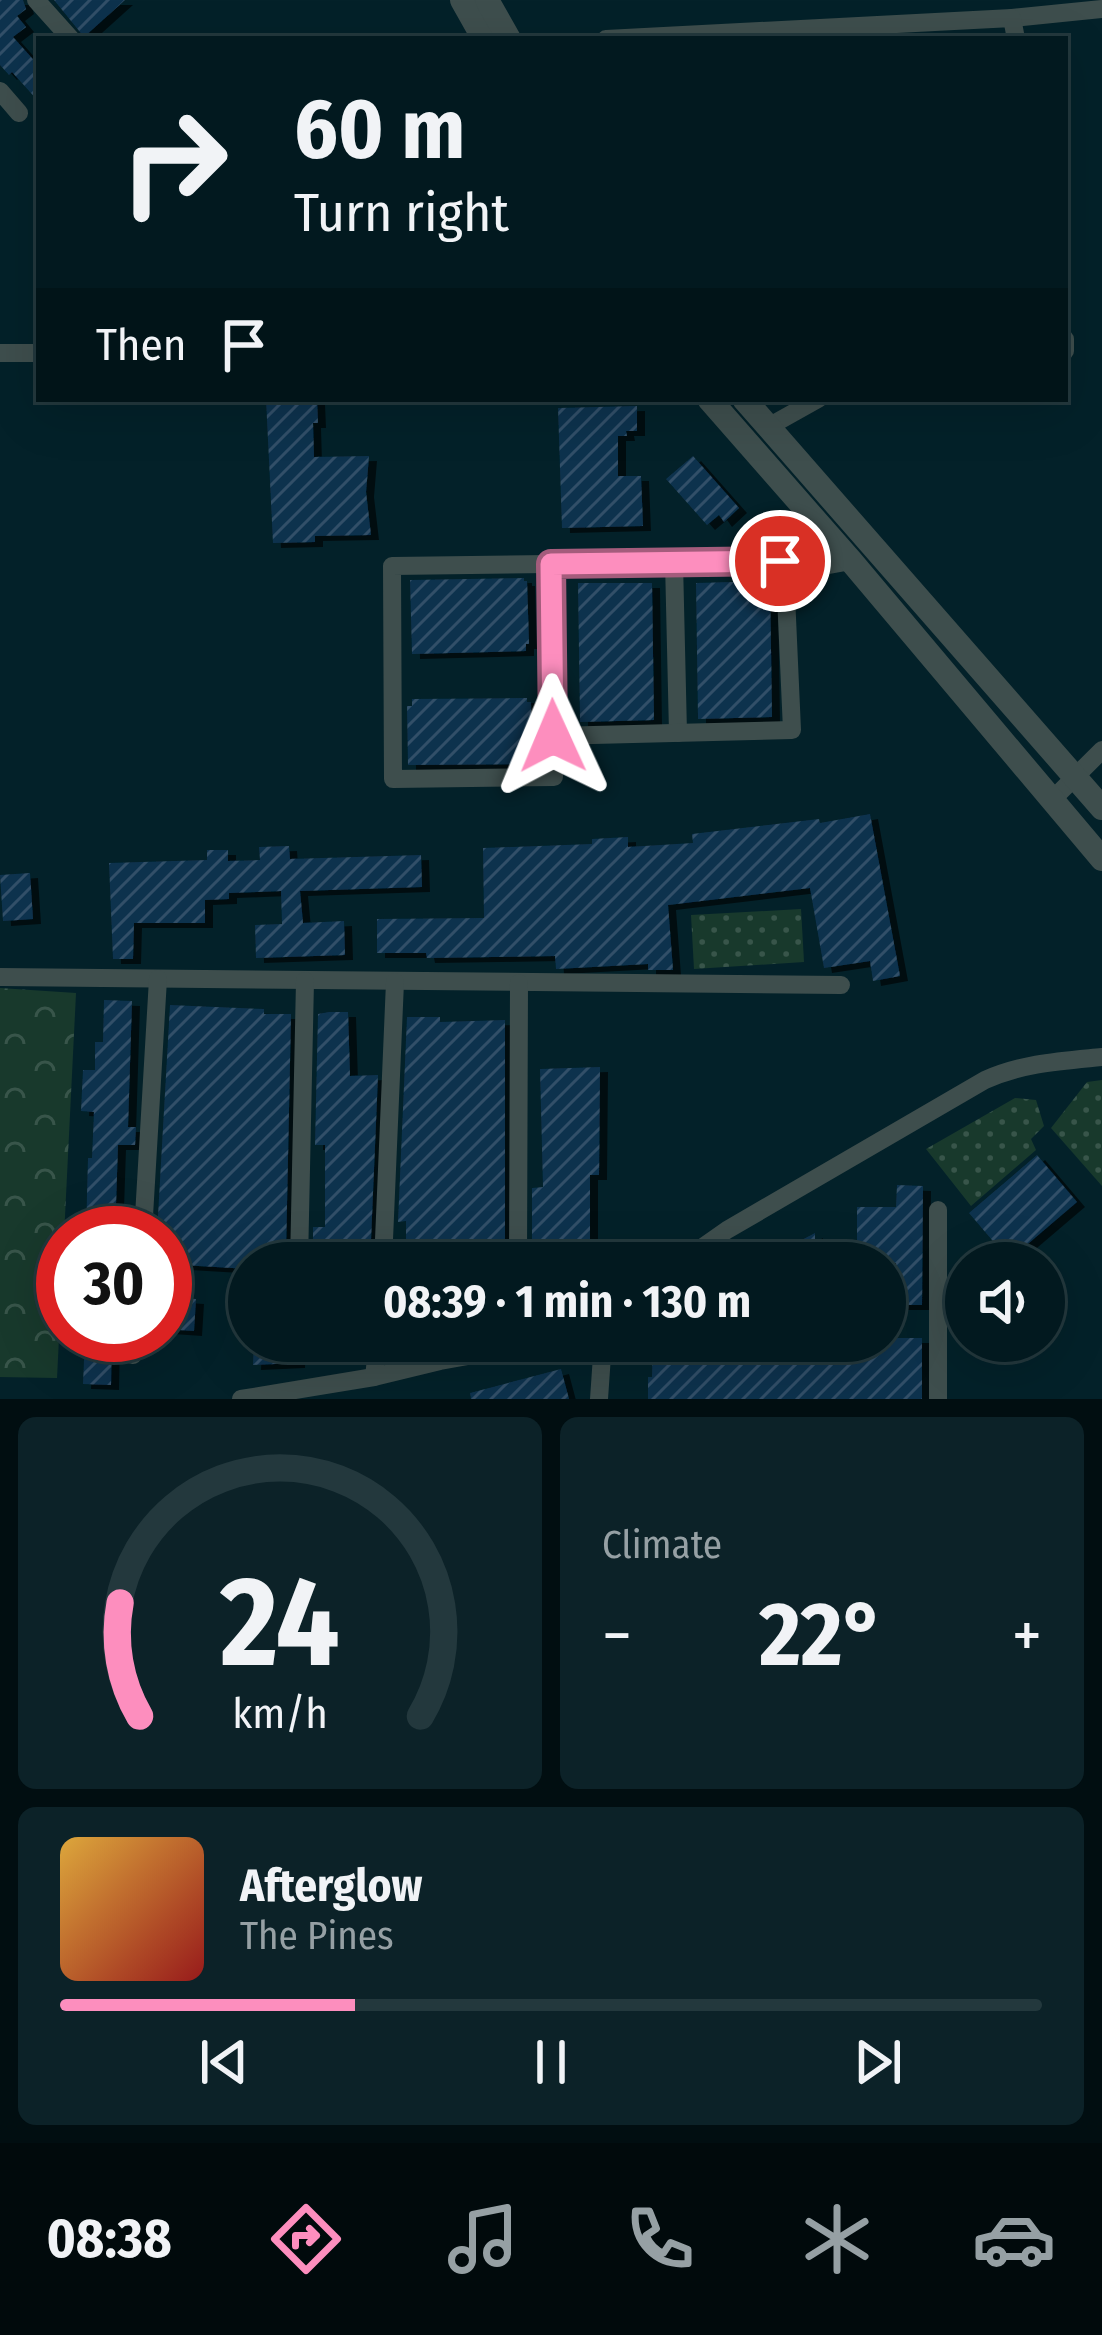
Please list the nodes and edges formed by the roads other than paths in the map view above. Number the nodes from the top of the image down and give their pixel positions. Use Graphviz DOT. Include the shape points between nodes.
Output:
graph roads {
  1 [pos="36,0"];
  2 [pos="462,0"];
  3 [pos="487,0"];
  4 [pos="1102,9"];
  5 [pos="1012,17"];
  6 [pos="68,36"];
  7 [pos="482,36"];
  8 [pos="507,36"];
  9 [pos="661,36"];
  10 [pos="1015,36"];
  11 [pos="0,91"];
  12 [pos="19,113"];
  13 [pos="0,353"];
  14 [pos="36,353"];
  15 [pos="712,402"];
  16 [pos="747,402"];
  17 [pos="813,402"];
  18 [pos="768,427"];
  19 [pos="851,561"];
  20 [pos="674,562"];
  21 [pos="551,564"];
  22 [pos="785,573"];
  23 [pos="678,733"];
  24 [pos="553,736"];
  25 [pos="1102,750"];
  26 [pos="1075,777"];
  27 [pos="1052,800"];
  28 [pos="1102,808"];
  29 [pos="1102,859"];
  30 [pos="0,977"];
  31 [pos="158,979"];
  32 [pos="305,981"];
  33 [pos="395,982"];
  34 [pos="519,983"];
  35 [pos="841,985"];
  36 [pos="1102,1057"];
  37 [pos="145,1206"];
  38 [pos="938,1210"];
  39 [pos="299,1242"];
  40 [pos="384,1242"];
  41 [pos="518,1242"];
  42 [pos="710,1242"];
  43 [pos="376,1362"];
  44 [pos="436,1362"];
  45 [pos="602,1362"];
  46 [pos="374,1377"];
  47 [pos="242,1399"];
  48 [pos="599,1399"];
  49 [pos="938,1399"];
  1 -- 6 [label="street"];
  2 -- 7 [label="street"];
  3 -- 8 [label="street"];
  4 -- 5 [label="street"];
  5 -- 9 [label="street"];
  5 -- 10 [label="street"];
  11 -- 12 [label="street"];
  13 -- 14 [label="street"];
  15 -- 19 [label="street"];
  16 -- 18 [label="street"];
  17 -- 18 [label="street"];
  18 -- 26 [label="street"];
  19 -- 22 [label="street"];
  19 -- 27 [label="street"];
  20 -- 21 [label="street"];
  20 -- 22 [label="street" via="780,561"];
  20 -- 23 [label="street"];
  21 -- 24 [label="street"];
  21 -- 24 [label="street" via="392,566 393,778 554,777"];
  22 -- 23 [label="street" via="792,730"];
  23 -- 24 [label="street"];
  25 -- 26 [label="street"];
  26 -- 27 [label="street"];
  26 -- 28 [label="street"];
  27 -- 29 [label="street"];
  30 -- 31 [label="street"];
  31 -- 32 [label="street"];
  31 -- 37 [label="street"];
  32 -- 33 [label="street"];
  32 -- 39 [label="street"];
  33 -- 34 [label="street"];
  33 -- 40 [label="street"];
  34 -- 35 [label="street"];
  34 -- 41 [label="street"];
  36 -- 42 [label="street" via="1037,1063 985,1080"];
  38 -- 49 [label="street"];
  43 -- 46 [label="street"];
  44 -- 46 [label="street"];
  45 -- 48 [label="street"];
  46 -- 47 [label="street"];
}
